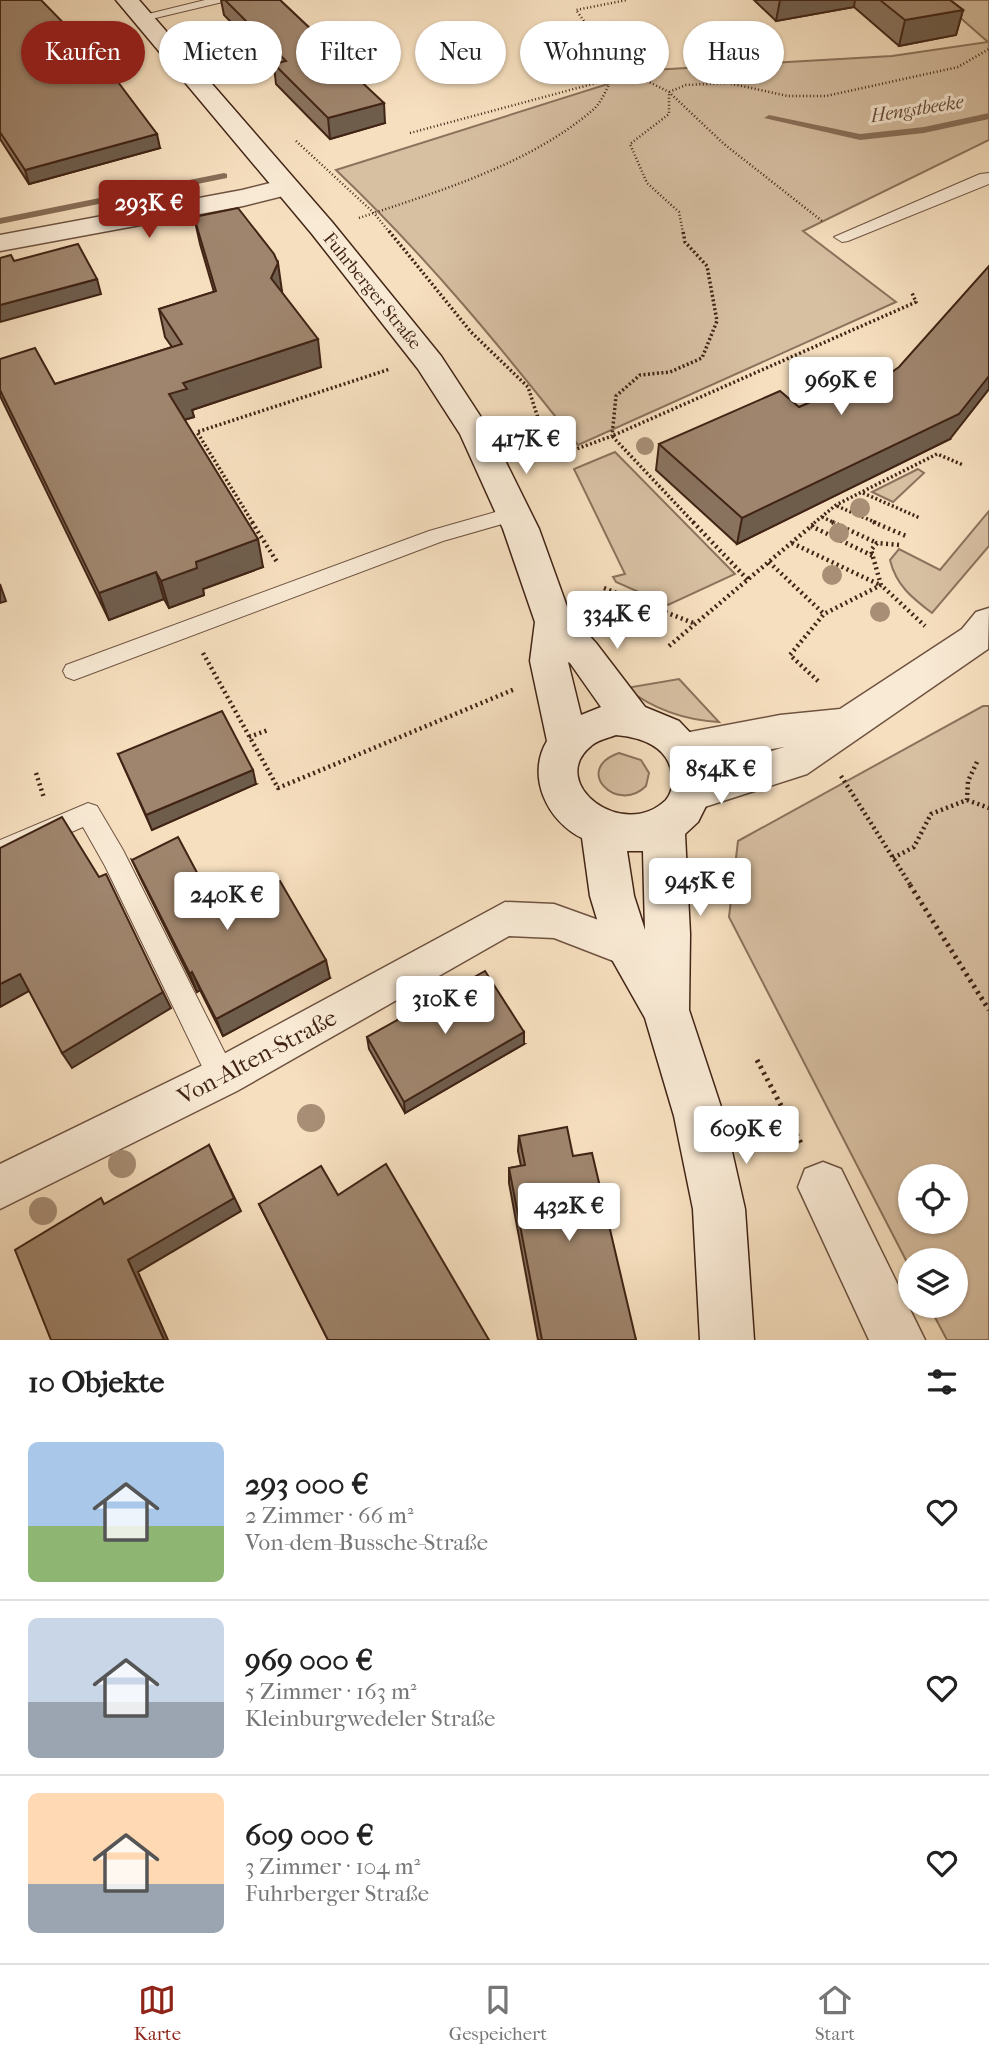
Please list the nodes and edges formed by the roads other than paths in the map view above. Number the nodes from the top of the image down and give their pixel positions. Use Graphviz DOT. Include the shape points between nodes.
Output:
graph roads {
  1 [pos="224,0"];
  2 [pos="130,13"];
  3 [pos="988,177"];
  4 [pos="286,187"];
  5 [pos="842,237"];
  6 [pos="0,243"];
  7 [pos="513,514"];
  8 [pos="554,622"];
  9 [pos="984,635"];
  10 [pos="74,671"];
  11 [pos="632,720"];
  12 [pos="851,725"];
  13 [pos="567,741"];
  14 [pos="683,748"];
  15 [pos="692,794"];
  16 [pos="663,826"];
  17 [pos="603,829"];
  18 [pos="0,852"];
  19 [pos="629,949"];
  20 [pos="666,1010"];
  21 [pos="222,1077"];
  22 [pos="0,1187"];
  23 [pos="823,1187"];
  24 [pos="727,1340"];
  25 [pos="898,1340"];
  1 -- 2 [label="lane"];
  2 -- 4 [label="main road, Fuhrberger Straße"];
  3 -- 5 [label="lane"];
  4 -- 6 [label="main road"];
  4 -- 7 [label="main road, Fuhrberger Straße" via="430,363 476,434"];
  7 -- 8 [label="main road, Fuhrberger Straße"];
  7 -- 10 [label="lane" via="436,536"];
  8 -- 11 [label="main road, Fuhrberger Straße"];
  8 -- 13 [label="main road, Fuhrberger Straße" via="549,661"];
  9 -- 12 [label="main road"];
  11 -- 13 [label="main road" via="596,723"];
  11 -- 14 [label="main road" via="652,725"];
  12 -- 14 [label="main road" via="780,731"];
  12 -- 15 [label="main road" via="793,762"];
  13 -- 17 [label="main road" via="557,765 559,790 568,806"];
  14 -- 15 [label="main road" via="693,770"];
  15 -- 16 [label="main road" via="686,806"];
  16 -- 17 [label="main road" via="644,832"];
  16 -- 20 [label="main road"];
  17 -- 19 [label="main road" via="612,896"];
  18 -- 21 [label="lane" via="88,813"];
  19 -- 20 [label="main road"];
  19 -- 21 [label="street, Von-Alten-Straße" via="554,921 505,919"];
  20 -- 24 [label="main road" via="699,1116 719,1209"];
  21 -- 22 [label="street, Von-Alten-Straße"];
  23 -- 25 [label="main road"];
}
